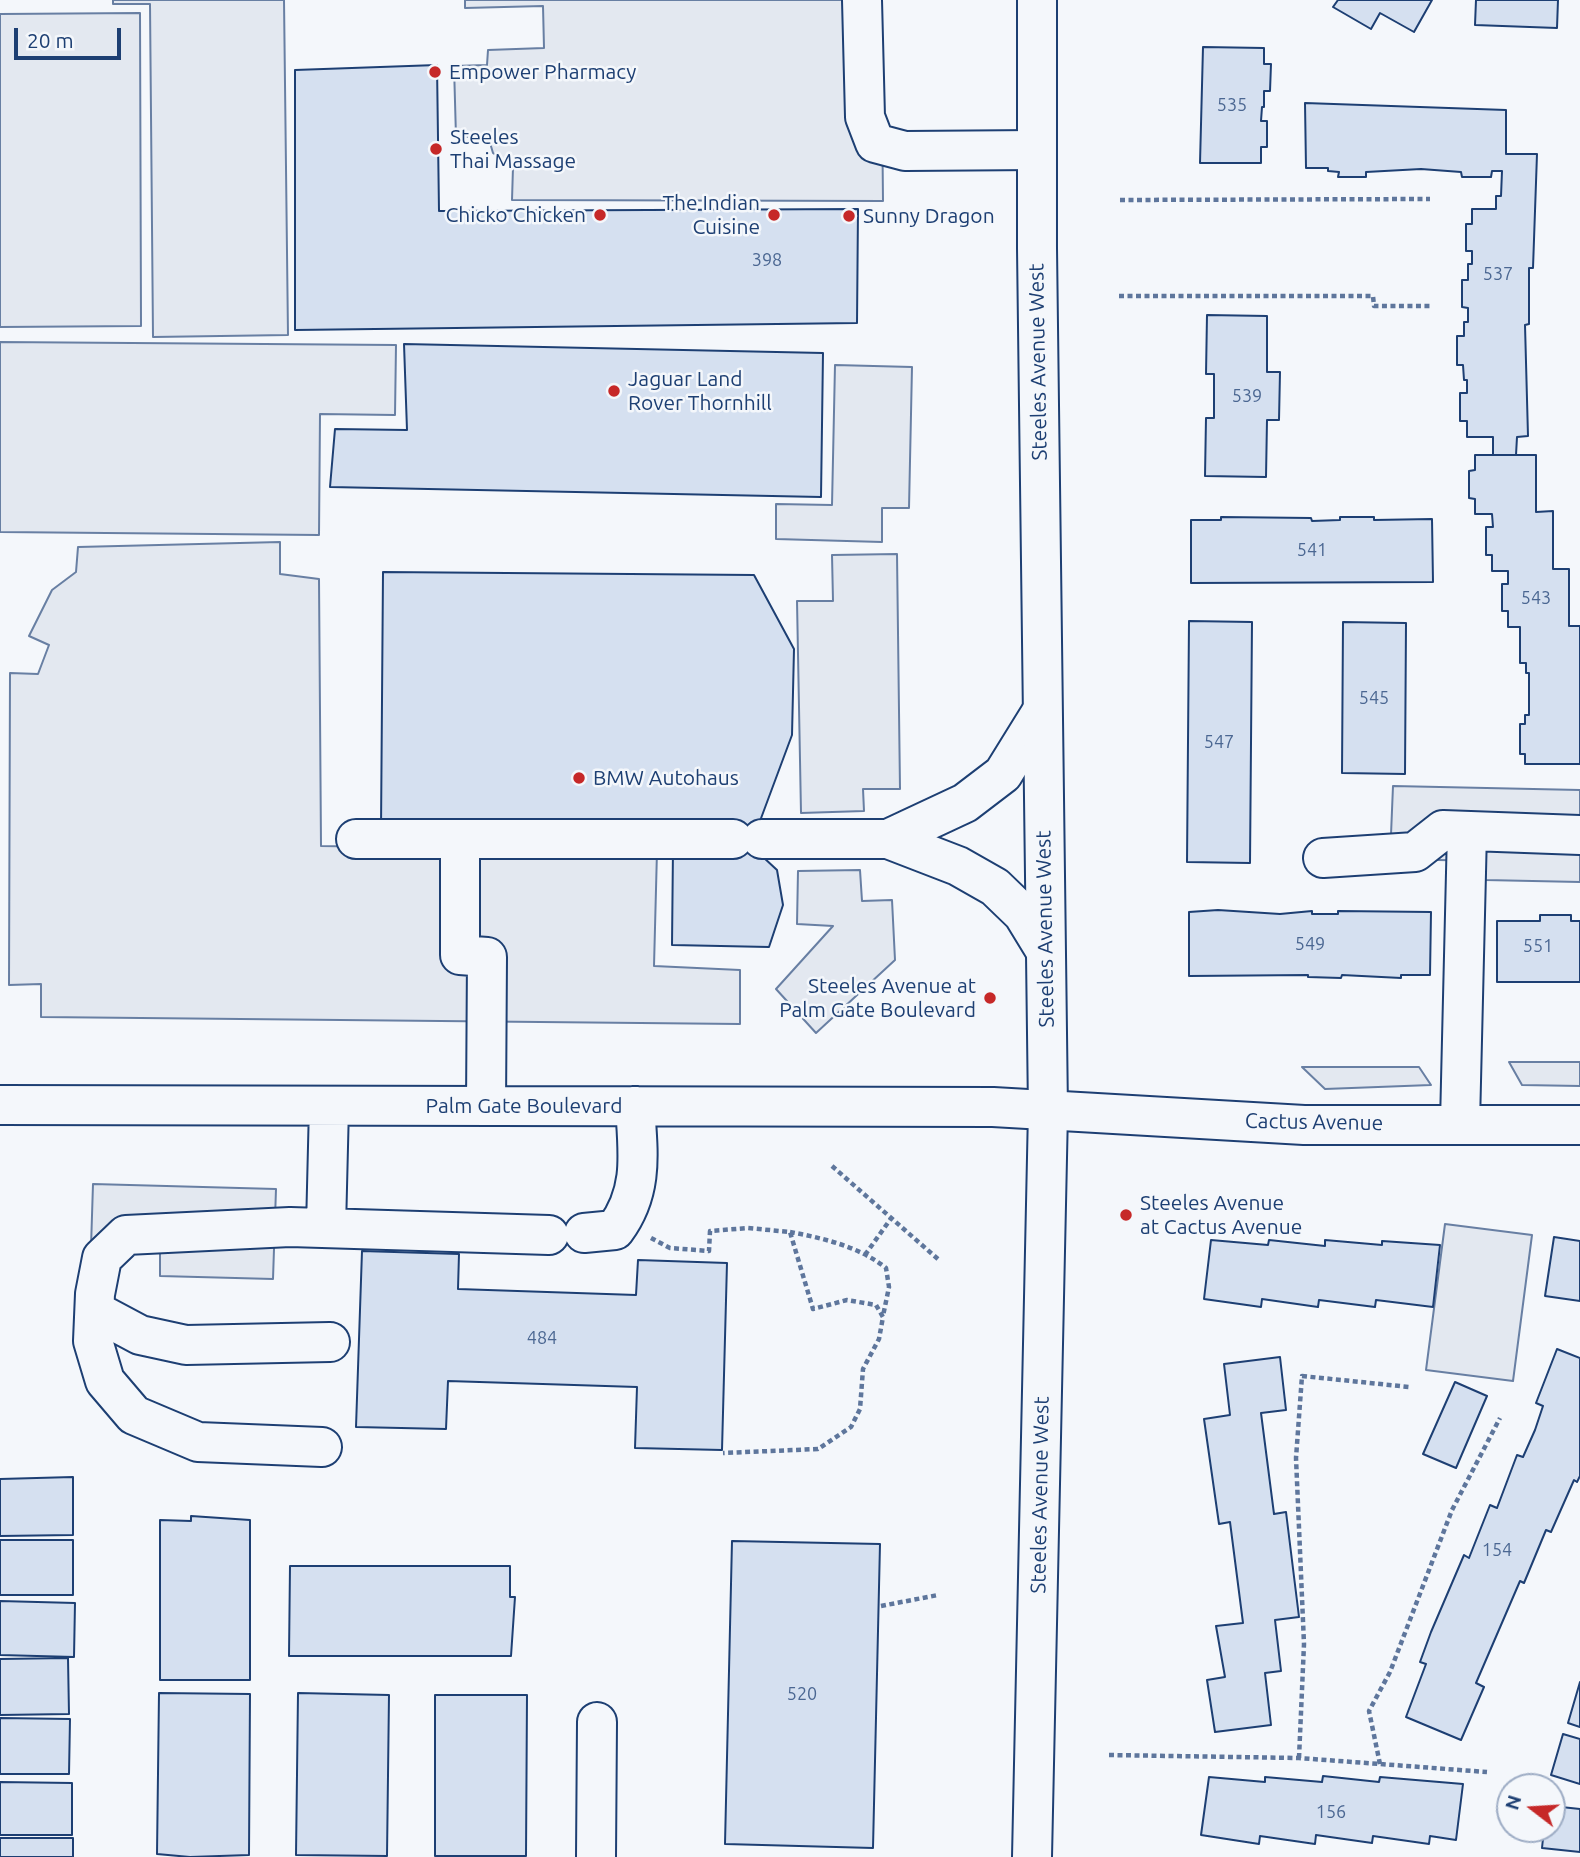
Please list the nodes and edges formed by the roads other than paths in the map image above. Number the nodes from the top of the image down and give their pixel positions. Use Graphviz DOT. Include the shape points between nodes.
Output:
graph roads {
  1 [pos="862,0"];
  2 [pos="1037,0"];
  3 [pos="1036,149"];
  4 [pos="1042,711"];
  5 [pos="1467,831"];
  6 [pos="1580,835"];
  7 [pos="356,839"];
  8 [pos="460,839"];
  9 [pos="887,839"];
  10 [pos="1322,858"];
  11 [pos="1045,950"];
  12 [pos="0,1105"];
  13 [pos="329,1106"];
  14 [pos="486,1106"];
  15 [pos="635,1106"];
  16 [pos="1048,1111"];
  17 [pos="1460,1123"];
  18 [pos="1580,1125"];
  19 [pos="326,1228"];
  20 [pos="95,1311"];
  21 [pos="330,1342"];
  22 [pos="323,1447"];
  23 [pos="597,1722"];
  24 [pos="596,1857"];
  25 [pos="1032,1857"];
  1 -- 3 [label="main road" via="865,117 875,143 905,151"];
  2 -- 3 [label="main road, Steeles Avenue West"];
  3 -- 4 [label="main road, Steeles Avenue West"];
  4 -- 9 [label="main road" via="1003,774 965,803"];
  4 -- 11 [label="main road, Steeles Avenue West"];
  5 -- 6 [label="main road"];
  5 -- 10 [label="main road" via="1443,830 1415,852"];
  5 -- 17 [label="main road"];
  7 -- 8 [label="main road"];
  8 -- 9 [label="main road"];
  8 -- 14 [label="main road" via="460,955 487,957"];
  9 -- 11 [label="main road" via="958,866 995,887 1023,914"];
  11 -- 16 [label="main road, Steeles Avenue West"];
  12 -- 13 [label="main road, Palm Gate Boulevard"];
  13 -- 14 [label="main road, Palm Gate Boulevard"];
  13 -- 19 [label="main road"];
  14 -- 15 [label="main road, Palm Gate Boulevard"];
  15 -- 16 [label="main road, Palm Gate Boulevard"];
  15 -- 19 [label="main road" via="638,1164 631,1209 615,1230 566,1234"];
  16 -- 17 [label="main road, Cactus Avenue" via="1304,1125"];
  16 -- 25 [label="main road, Steeles Avenue West"];
  17 -- 18 [label="main road, Cactus Avenue"];
  19 -- 20 [label="main road" via="126,1235 102,1258"];
  20 -- 21 [label="main road" via="140,1335 186,1345"];
  20 -- 22 [label="main road" via="93,1341 105,1381 134,1415 198,1442"];
  23 -- 24 [label="main road"];
}
